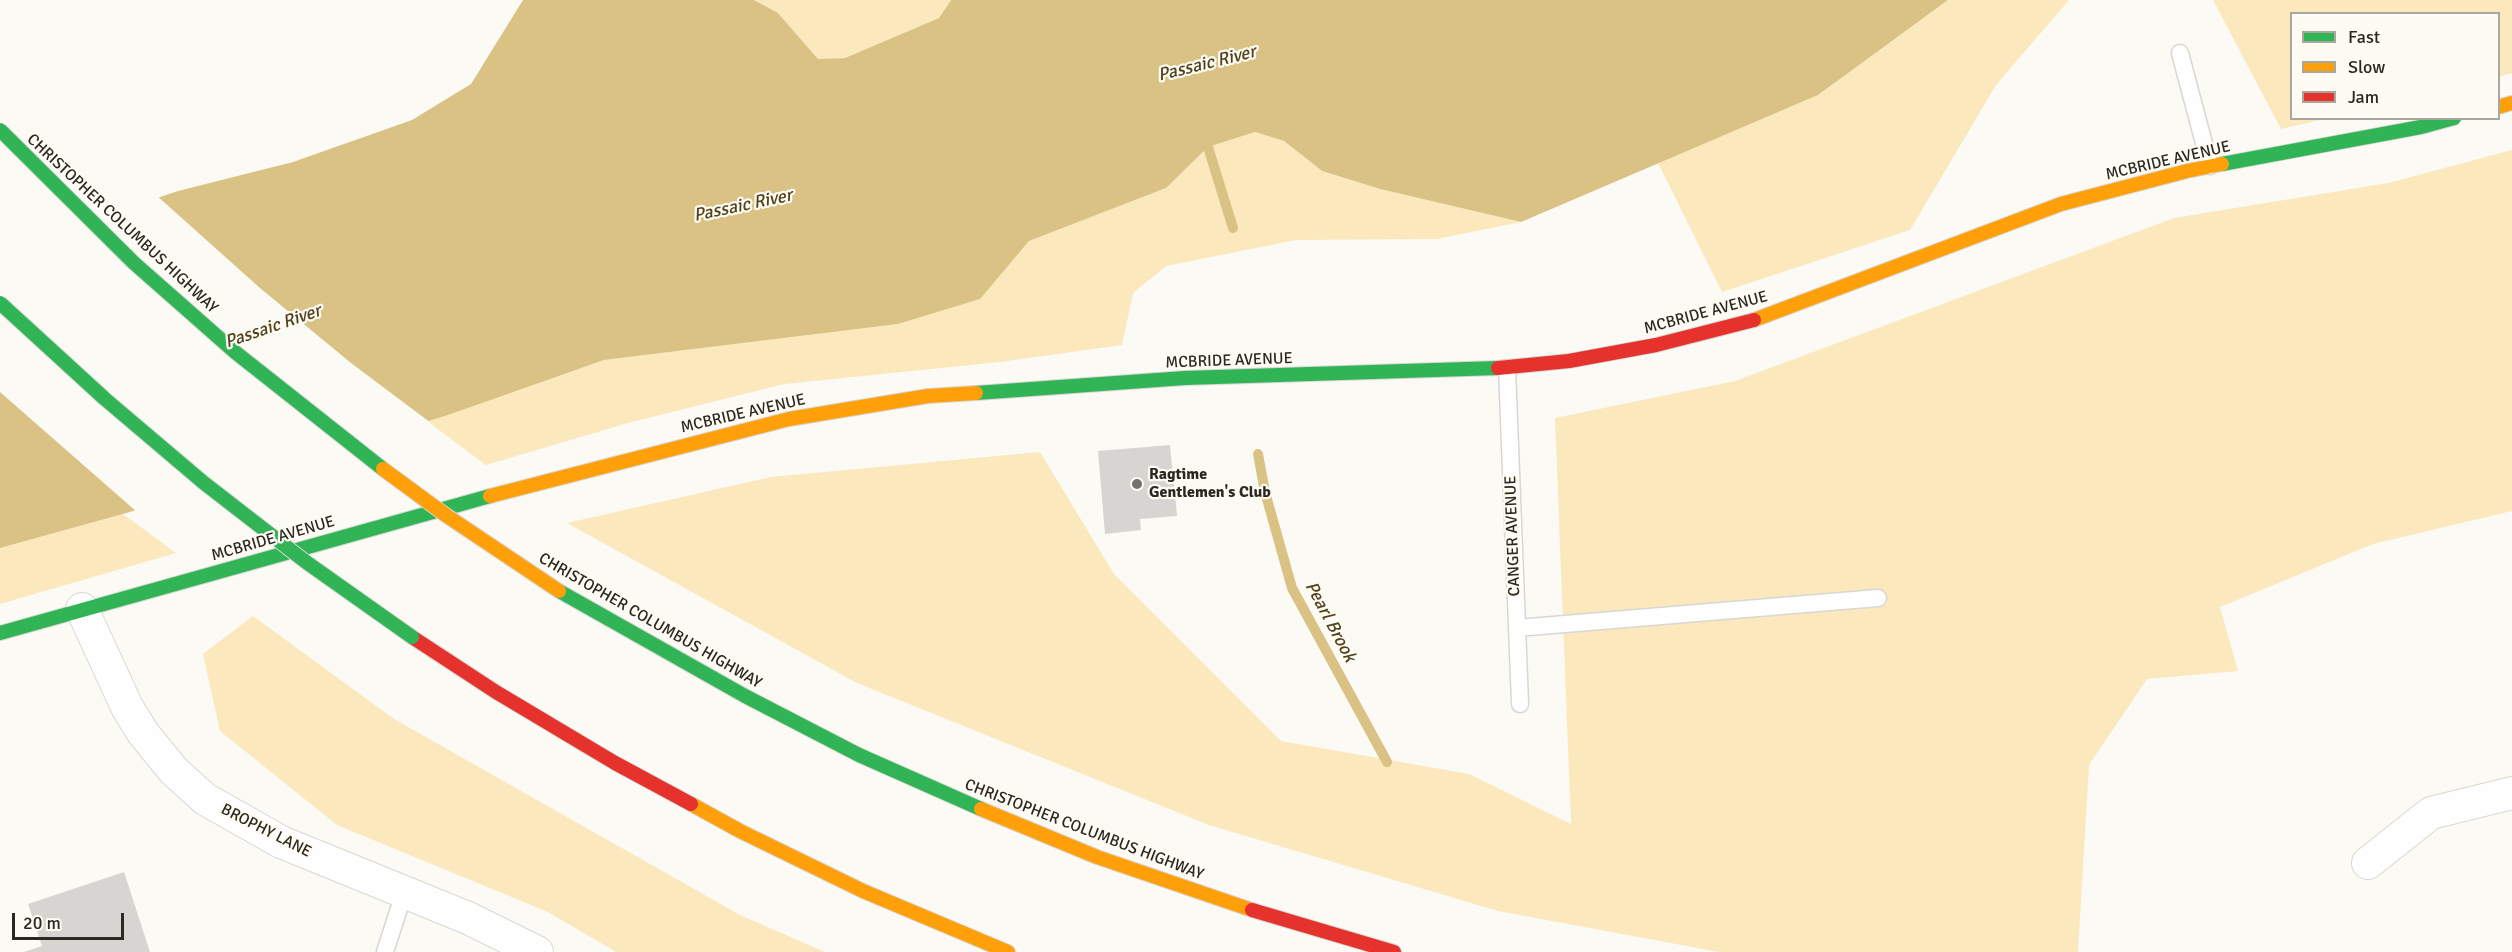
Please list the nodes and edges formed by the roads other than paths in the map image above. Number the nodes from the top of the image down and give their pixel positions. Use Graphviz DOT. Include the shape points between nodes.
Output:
graph roads {
  1 [pos="2180,52"];
  2 [pos="2447,120"];
  3 [pos="0,130"];
  4 [pos="2210,166"];
  5 [pos="0,303"];
  6 [pos="1507,368"];
  7 [pos="1878,598"];
  8 [pos="82,609"];
  9 [pos="1517,628"];
  10 [pos="0,633"];
  11 [pos="1520,704"];
  12 [pos="2512,794"];
  13 [pos="2368,863"];
  14 [pos="404,893"];
  15 [pos="385,952"];
  16 [pos="537,952"];
  17 [pos="1008,952"];
  18 [pos="1394,952"];
  1 -- 4 [label="lane"];
  2 -- 4 [label="main road, MCBRIDE AVENUE"];
  3 -- 18 [label="main road, CHRISTOPHER COLUMBUS HIGHWAY, bridge" via="134,263 235,352 357,450 559,591 766,707 859,755 978,808 1097,857 1216,899"];
  4 -- 6 [label="main road, MCBRIDE AVENUE" via="2061,204 1748,322 1656,345"];
  5 -- 17 [label="main road, bridge" via="204,483 306,562 496,692 740,831 863,891"];
  6 -- 8 [label="main road, MCBRIDE AVENUE" via="1185,378 1031,388 928,396 789,419 564,475"];
  6 -- 9 [label="lane, CANGER AVENUE"];
  7 -- 9 [label="lane"];
  8 -- 10 [label="main road, MCBRIDE AVENUE"];
  8 -- 14 [label="street, BROPHY LANE" via="143,734 174,771 205,799 281,842"];
  9 -- 11 [label="lane, CANGER AVENUE"];
  12 -- 13 [label="street" via="2431,813"];
  14 -- 15 [label="lane"];
  14 -- 16 [label="street, BROPHY LANE" via="468,918"];
}
